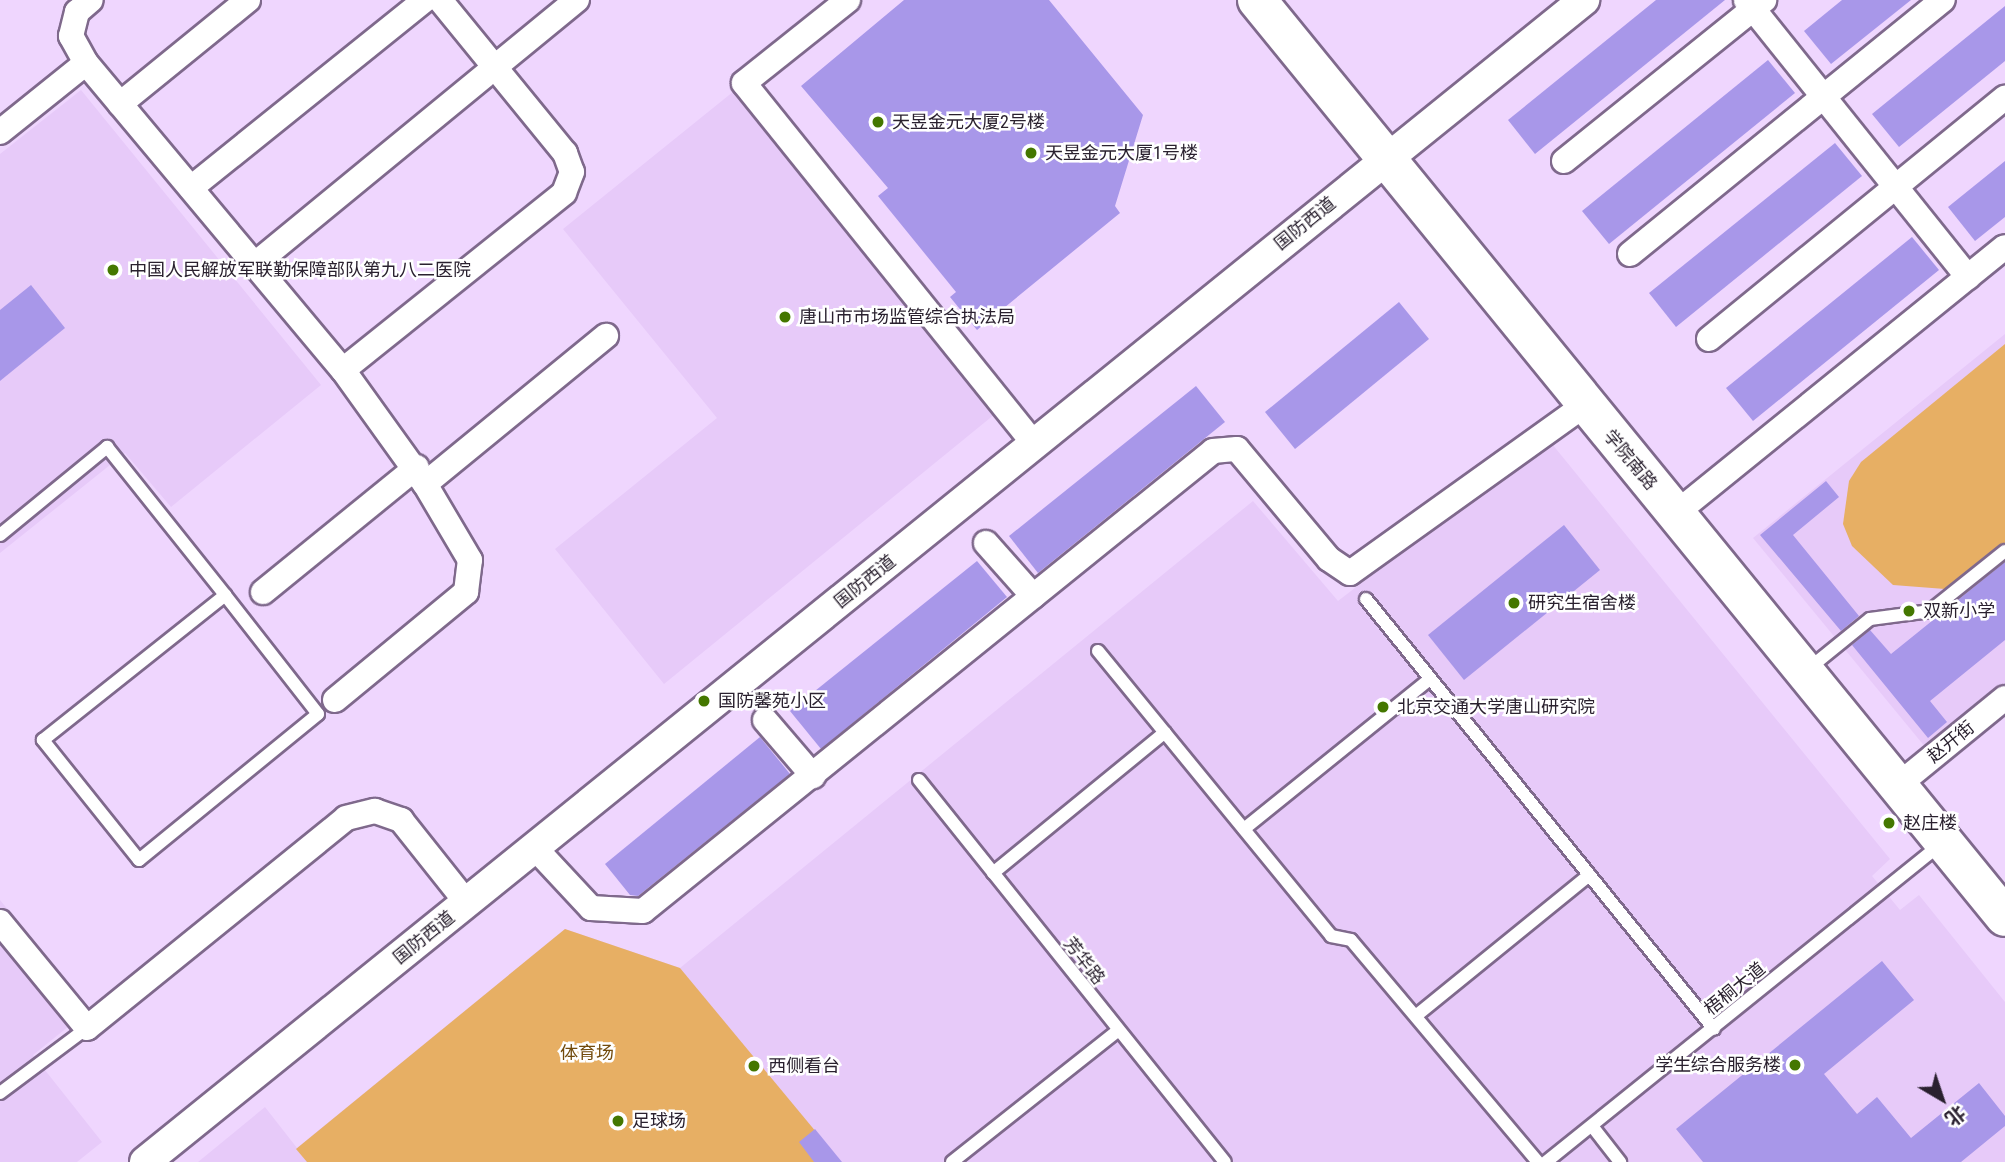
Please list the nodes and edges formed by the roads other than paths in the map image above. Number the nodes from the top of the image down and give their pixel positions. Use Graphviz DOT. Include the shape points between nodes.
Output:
graph roads {
  1 [pos="91,0"];
  2 [pos="248,0"];
  3 [pos="425,0"];
  4 [pos="440,0"];
  5 [pos="578,0"];
  6 [pos="848,0"];
  7 [pos="1257,0"];
  8 [pos="1584,0"];
  9 [pos="1943,0"];
  10 [pos="1754,3"];
  11 [pos="86,63"];
  12 [pos="495,66"];
  13 [pos="1823,96"];
  14 [pos="2005,98"];
  15 [pos="120,104"];
  16 [pos="0,132"];
  17 [pos="1385,159"];
  18 [pos="1564,161"];
  19 [pos="1896,187"];
  20 [pos="191,188"];
  21 [pos="2005,247"];
  22 [pos="1630,254"];
  23 [pos="254,265"];
  24 [pos="1968,277"];
  25 [pos="607,337"];
  26 [pos="1709,339"];
  27 [pos="343,370"];
  28 [pos="1585,405"];
  29 [pos="1035,445"];
  30 [pos="421,475"];
  31 [pos="1675,514"];
  32 [pos="0,535"];
  33 [pos="986,542"];
  34 [pos="2005,551"];
  35 [pos="263,592"];
  36 [pos="225,595"];
  37 [pos="1033,596"];
  38 [pos="1366,599"];
  39 [pos="1098,651"];
  40 [pos="1804,672"];
  41 [pos="1430,679"];
  42 [pos="2005,698"];
  43 [pos="335,700"];
  44 [pos="765,720"];
  45 [pos="1165,733"];
  46 [pos="813,776"];
  47 [pos="919,780"];
  48 [pos="1897,786"];
  49 [pos="1244,829"];
  50 [pos="1944,841"];
  51 [pos="535,848"];
  52 [pos="993,873"];
  53 [pos="1589,875"];
  54 [pos="467,903"];
  55 [pos="2005,917"];
  56 [pos="0,922"];
  57 [pos="1417,1015"];
  58 [pos="87,1028"];
  59 [pos="1714,1029"];
  60 [pos="1117,1031"];
  61 [pos="0,1093"];
  62 [pos="1592,1126"];
  63 [pos="145,1162"];
  64 [pos="952,1162"];
  65 [pos="1225,1162"];
  66 [pos="1538,1162"];
  67 [pos="1546,1162"];
  68 [pos="1620,1162"];
  1 -- 11 [label="street" via="77,12 71,36"];
  2 -- 15 [label="street"];
  3 -- 20 [label="street"];
  4 -- 12 [label="street"];
  5 -- 12 [label="street"];
  6 -- 29 [label="street" via="744,83"];
  7 -- 17 [label="main road, 学院南路"];
  8 -- 17 [label="street, 国防西道"];
  9 -- 13 [label="street"];
  10 -- 13 [label="street"];
  10 -- 18 [label="street"];
  11 -- 15 [label="street"];
  11 -- 16 [label="street"];
  12 -- 23 [label="street"];
  12 -- 27 [label="street" via="565,153 572,172 564,193"];
  13 -- 19 [label="street"];
  13 -- 22 [label="street"];
  14 -- 19 [label="street"];
  15 -- 20 [label="street"];
  17 -- 28 [label="main road, 学院南路"];
  17 -- 29 [label="street, 国防西道"];
  19 -- 24 [label="street"];
  19 -- 26 [label="street"];
  20 -- 23 [label="street"];
  21 -- 24 [label="street"];
  23 -- 27 [label="street"];
  24 -- 31 [label="street"];
  25 -- 30 [label="street"];
  27 -- 30 [label="street" via="358,398"];
  28 -- 31 [label="main road, 学院南路"];
  28 -- 37 [label="street" via="1350,573 1329,559 1237,449 1213,451"];
  29 -- 51 [label="street, 国防西道"];
  30 -- 35 [label="street"];
  30 -- 43 [label="street" via="470,560 466,592"];
  31 -- 40 [label="main road, 学院南路"];
  32 -- 36 [label="lane" via="107,447"];
  33 -- 37 [label="street"];
  34 -- 40 [label="lane" via="1930,611 1870,619"];
  36 -- 36 [label="lane" via="318,714 139,860 43,740"];
  37 -- 46 [label="street"];
  38 -- 41 [label="lane"];
  39 -- 45 [label="lane"];
  40 -- 48 [label="main road, 学院南路"];
  41 -- 49 [label="lane"];
  41 -- 53 [label="lane"];
  42 -- 48 [label="street, 赵开街"];
  44 -- 46 [label="street"];
  45 -- 49 [label="lane"];
  45 -- 52 [label="lane"];
  46 -- 51 [label="street" via="643,911 591,908"];
  47 -- 52 [label="lane, 芳华路"];
  48 -- 50 [label="main road, 学院南路"];
  49 -- 57 [label="lane" via="1331,936 1351,940"];
  50 -- 55 [label="main road, 学院南路"];
  50 -- 59 [label="lane, 梧桐大道"];
  51 -- 54 [label="street, 国防西道"];
  52 -- 60 [label="lane, 芳华路"];
  53 -- 57 [label="lane"];
  53 -- 59 [label="lane"];
  54 -- 58 [label="street" via="401,820 375,811 346,818"];
  54 -- 63 [label="street, 国防西道"];
  56 -- 58 [label="street"];
  57 -- 66 [label="lane"];
  58 -- 61 [label="lane"];
  59 -- 62 [label="lane, 梧桐大道"];
  60 -- 64 [label="lane"];
  60 -- 65 [label="lane, 芳华路"];
  62 -- 67 [label="lane, 梧桐大道"];
  62 -- 68 [label="lane"];
}
